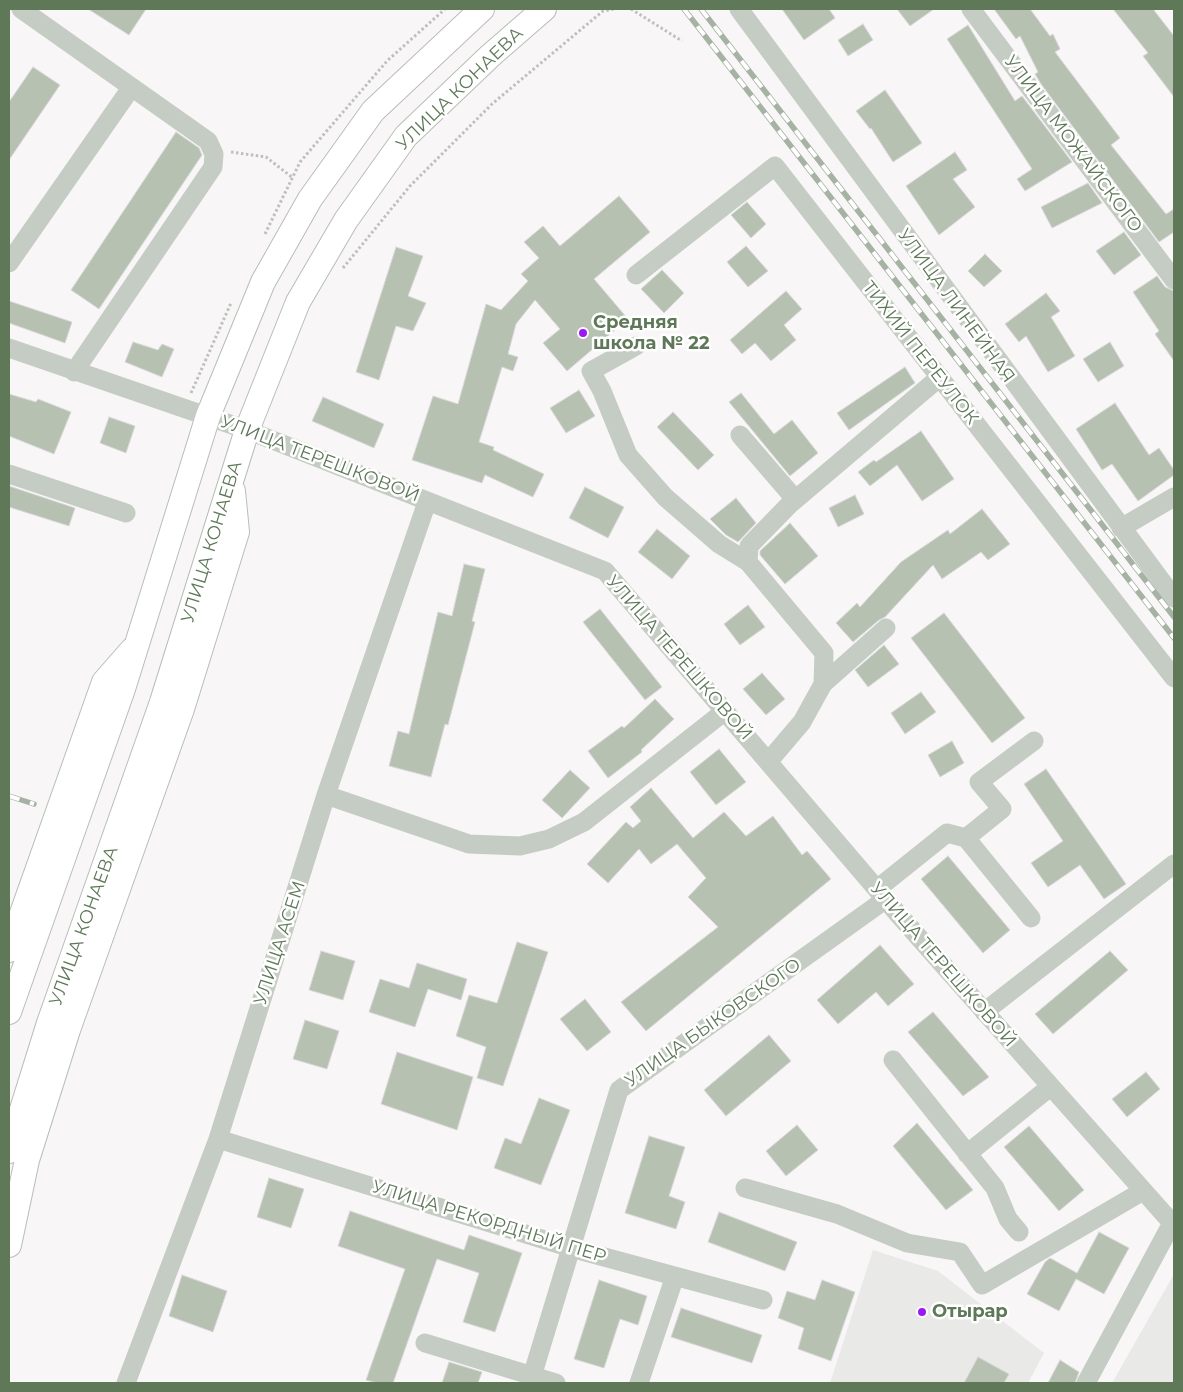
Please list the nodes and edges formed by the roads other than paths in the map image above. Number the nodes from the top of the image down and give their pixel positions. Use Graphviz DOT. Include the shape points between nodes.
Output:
graph roads {
  1 [pos="21,9"];
  2 [pos="482,9"];
  3 [pos="544,9"];
  4 [pos="971,9"];
  5 [pos="739,11"];
  6 [pos="130,88"];
  7 [pos="9,263"];
  8 [pos="636,274"];
  9 [pos="1174,280"];
  10 [pos="636,346"];
  11 [pos="9,348"];
  12 [pos="74,372"];
  13 [pos="940,378"];
  14 [pos="208,416"];
  15 [pos="247,430"];
  16 [pos="740,435"];
  17 [pos="9,474"];
  18 [pos="232,477"];
  19 [pos="1174,497"];
  20 [pos="795,499"];
  21 [pos="427,502"];
  22 [pos="126,513"];
  23 [pos="1121,528"];
  24 [pos="748,562"];
  25 [pos="1174,598"];
  26 [pos="886,628"];
  27 [pos="138,642"];
  28 [pos="1174,678"];
  29 [pos="823,684"];
  30 [pos="725,711"];
  31 [pos="1034,741"];
  32 [pos="768,762"];
  33 [pos="326,795"];
  34 [pos="966,838"];
  35 [pos="1174,864"];
  36 [pos="881,894"];
  37 [pos="1031,918"];
  38 [pos="9,950"];
  39 [pos="9,1012"];
  40 [pos="984,1012"];
  41 [pos="892,1060"];
  42 [pos="1050,1087"];
  43 [pos="218,1139"];
  44 [pos="9,1151"];
  45 [pos="967,1154"];
  46 [pos="745,1188"];
  47 [pos="1143,1191"];
  48 [pos="1019,1232"];
  49 [pos="9,1246"];
  50 [pos="571,1248"];
  51 [pos="675,1276"];
  52 [pos="763,1300"];
  53 [pos="425,1343"];
  54 [pos="531,1380"];
  55 [pos="126,1383"];
  56 [pos="556,1383"];
  57 [pos="639,1383"];
  58 [pos="1086,1383"];
  1 -- 6 [label="street"];
  2 -- 14 [label="main road" via="373,111 310,199 263,282"];
  3 -- 15 [label="main road, УЛИЦА КОНАЕВА" via="406,136 346,220 298,302"];
  4 -- 9 [label="street, УЛИЦА МОЖАЙСКОГО"];
  5 -- 23 [label="street, УЛИЦА ЛИНЕЙНАЯ"];
  6 -- 7 [label="street"];
  6 -- 12 [label="street" via="208,141 214,154 213,167"];
  8 -- 13 [label="street, ТИХИЙ ПЕРЕУЛОК" via="775,166"];
  10 -- 24 [label="street" via="592,371 628,455 665,497 719,544"];
  11 -- 12 [label="street, УЛИЦА ТЕРЕШКОВОЙ"];
  12 -- 14 [label="street, УЛИЦА ТЕРЕШКОВОЙ"];
  13 -- 20 [label="street"];
  13 -- 28 [label="street, ТИХИЙ ПЕРЕУЛОК"];
  14 -- 15 [label="street, УЛИЦА ТЕРЕШКОВОЙ"];
  14 -- 27 [label="main road"];
  15 -- 18 [label="main road, УЛИЦА КОНАЕВА"];
  15 -- 21 [label="street, УЛИЦА ТЕРЕШКОВОЙ"];
  16 -- 20 [label="street"];
  17 -- 22 [label="street"];
  18 -- 44 [label="main road, УЛИЦА КОНАЕВА" via="162,702 49,1023"];
  18 -- 49 [label="main road" via="237,532 182,709 65,1039 28,1160"];
  19 -- 23 [label="street"];
  20 -- 24 [label="street" via="749,546"];
  21 -- 30 [label="street, УЛИЦА ТЕРЕШКОВОЙ" via="605,571"];
  21 -- 33 [label="street, УЛИЦА АСЕМ"];
  23 -- 25 [label="street, УЛИЦА ЛИНЕЙНАЯ"];
  24 -- 29 [label="street" via="824,653"];
  26 -- 29 [label="street"];
  27 -- 38 [label="main road" via="104,682"];
  27 -- 39 [label="main road"];
  29 -- 32 [label="street" via="802,722"];
  30 -- 32 [label="street, УЛИЦА ТЕРЕШКОВОЙ"];
  30 -- 33 [label="street" via="584,822 549,839 520,846 469,844"];
  31 -- 34 [label="street" via="979,782 1002,809"];
  32 -- 36 [label="street, УЛИЦА ТЕРЕШКОВОЙ"];
  33 -- 43 [label="street, УЛИЦА АСЕМ"];
  34 -- 36 [label="street, УЛИЦА БЫКОВСКОГО" via="948,833"];
  34 -- 37 [label="street"];
  35 -- 40 [label="street"];
  36 -- 40 [label="street, УЛИЦА ТЕРЕШКОВОЙ"];
  36 -- 50 [label="street, УЛИЦА БЫКОВСКОГО" via="619,1090"];
  40 -- 42 [label="street, УЛИЦА ТЕРЕШКОВОЙ"];
  41 -- 45 [label="street"];
  42 -- 45 [label="street"];
  42 -- 47 [label="street, УЛИЦА ТЕРЕШКОВОЙ"];
  43 -- 50 [label="street, УЛИЦА РЕКОРДНЫЙ ПЕР"];
  43 -- 55 [label="street, УЛИЦА АСЕМ"];
  45 -- 48 [label="street" via="995,1188 1008,1219"];
  46 -- 47 [label="street" via="836,1214 907,1243 960,1252 982,1285"];
  47 -- 58 [label="street, УЛИЦА ТЕРЕШКОВОЙ" via="1172,1223"];
  50 -- 51 [label="street, УЛИЦА РЕКОРДНЫЙ ПЕР"];
  50 -- 54 [label="street, УЛИЦА БЫКОВСКОГО"];
  51 -- 52 [label="street, УЛИЦА РЕКОРДНЫЙ ПЕР"];
  51 -- 57 [label="street"];
  53 -- 54 [label="street"];
  54 -- 56 [label="street"];
}
